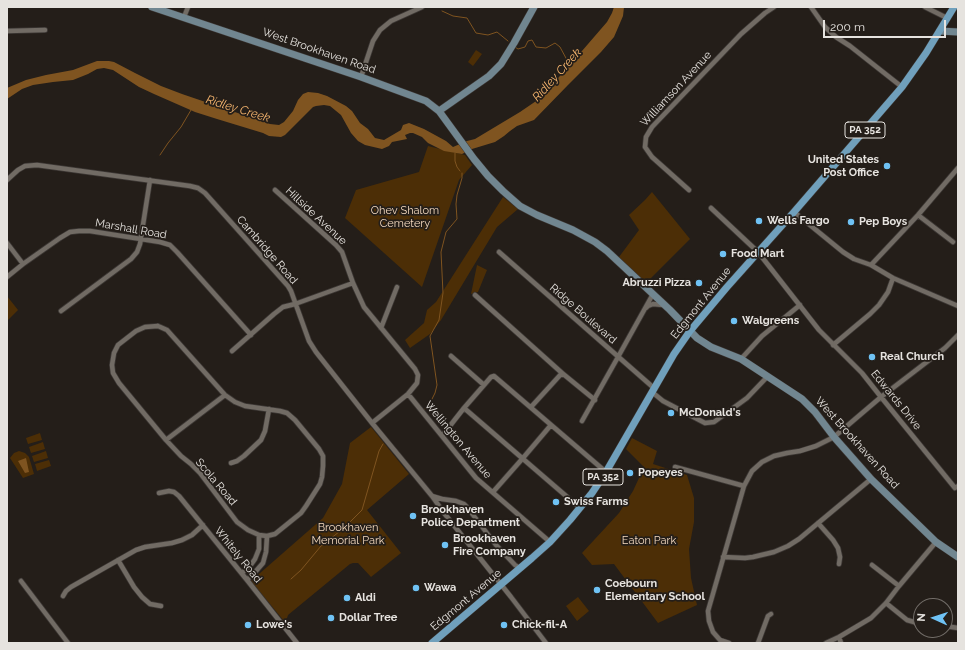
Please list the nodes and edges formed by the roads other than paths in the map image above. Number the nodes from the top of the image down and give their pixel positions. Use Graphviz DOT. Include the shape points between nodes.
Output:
graph roads {
  1 [pos="152,7"];
  2 [pos="188,7"];
  3 [pos="422,7"];
  4 [pos="534,7"];
  5 [pos="774,7"];
  6 [pos="811,7"];
  7 [pos="925,7"];
  8 [pos="954,7"];
  9 [pos="184,18"];
  10 [pos="947,18"];
  11 [pos="45,30"];
  12 [pos="7,31"];
  13 [pos="940,31"];
  14 [pos="958,32"];
  15 [pos="361,77"];
  16 [pos="902,87"];
  17 [pos="439,111"];
  18 [pos="958,168"];
  19 [pos="7,180"];
  20 [pos="150,180"];
  21 [pos="275,190"];
  22 [pos="689,190"];
  23 [pos="711,208"];
  24 [pos="794,212"];
  25 [pos="918,215"];
  26 [pos="141,240"];
  27 [pos="953,242"];
  28 [pos="7,243"];
  29 [pos="499,252"];
  30 [pos="758,252"];
  31 [pos="23,264"];
  32 [pos="871,265"];
  33 [pos="7,277"];
  34 [pos="893,278"];
  35 [pos="353,283"];
  36 [pos="397,287"];
  37 [pos="653,294"];
  38 [pos="476,296"];
  39 [pos="296,304"];
  40 [pos="665,305"];
  41 [pos="800,305"];
  42 [pos="958,306"];
  43 [pos="644,309"];
  44 [pos="61,311"];
  45 [pos="381,328"];
  46 [pos="690,331"];
  47 [pos="250,335"];
  48 [pos="958,335"];
  49 [pos="833,345"];
  50 [pos="232,350"];
  51 [pos="451,356"];
  52 [pos="618,357"];
  53 [pos="740,359"];
  54 [pos="562,372"];
  55 [pos="768,376"];
  56 [pos="484,385"];
  57 [pos="653,391"];
  58 [pos="408,394"];
  59 [pos="225,395"];
  60 [pos="881,397"];
  61 [pos="595,400"];
  62 [pos="531,407"];
  63 [pos="464,408"];
  64 [pos="269,409"];
  65 [pos="582,421"];
  66 [pos="372,423"];
  67 [pos="551,424"];
  68 [pos="442,436"];
  69 [pos="834,437"];
  70 [pos="166,440"];
  71 [pos="523,458"];
  72 [pos="231,462"];
  73 [pos="674,467"];
  74 [pos="606,472"];
  75 [pos="871,479"];
  76 [pos="744,486"];
  77 [pos="957,487"];
  78 [pos="493,492"];
  79 [pos="159,493"];
  80 [pos="432,496"];
  81 [pos="580,508"];
  82 [pos="818,523"];
  83 [pos="203,525"];
  84 [pos="259,536"];
  85 [pos="267,536"];
  86 [pos="550,542"];
  87 [pos="936,542"];
  88 [pos="723,557"];
  89 [pos="958,557"];
  90 [pos="118,560"];
  91 [pos="839,564"];
  92 [pos="872,565"];
  93 [pos="522,567"];
  94 [pos="242,573"];
  95 [pos="247,580"];
  96 [pos="21,582"];
  97 [pos="501,585"];
  98 [pos="899,586"];
  99 [pos="63,596"];
  100 [pos="886,603"];
  101 [pos="161,606"];
  102 [pos="771,614"];
  103 [pos="913,622"];
  104 [pos="839,638"];
  105 [pos="68,643"];
  106 [pos="297,643"];
  107 [pos="432,643"];
  108 [pos="546,643"];
  109 [pos="729,643"];
  110 [pos="758,643"];
  111 [pos="826,643"];
  112 [pos="841,643"];
  1 -- 9 [label="street, West Brookhaven Road"];
  2 -- 9 [label="street"];
  3 -- 15 [label="street" via="391,21 380,30 373,41"];
  4 -- 17 [label="street" via="501,64 489,76"];
  5 -- 22 [label="street, Williamson Avenue" via="741,34 652,127 646,137 645,147 652,157"];
  6 -- 16 [label="street" via="836,38"];
  7 -- 10 [label="street"];
  8 -- 10 [label="main road, Edgmont Avenue / PA 352"];
  9 -- 15 [label="street, West Brookhaven Road"];
  10 -- 13 [label="main road, Edgmont Avenue / PA 352"];
  11 -- 12 [label="street"];
  13 -- 14 [label="street"];
  13 -- 16 [label="main road, Edgmont Avenue / PA 352"];
  15 -- 17 [label="street, West Brookhaven Road" via="426,101"];
  16 -- 24 [label="main road, Edgmont Avenue / PA 352"];
  17 -- 37 [label="street, West Brookhaven Road" via="488,176 520,206 595,242"];
  18 -- 25 [label="street"];
  19 -- 20 [label="street, Cambridge Road" via="25,166 33,164"];
  20 -- 26 [label="street"];
  20 -- 39 [label="street, Cambridge Road" via="194,186 205,193 283,280"];
  21 -- 35 [label="street, Hillside Avenue" via="340,249"];
  23 -- 30 [label="street, Edwards Drive"];
  24 -- 30 [label="main road, Edgmont Avenue / PA 352"];
  24 -- 32 [label="street" via="843,252"];
  25 -- 27 [label="street"];
  25 -- 32 [label="street"];
  26 -- 31 [label="street, Marshall Road" via="90,231 70,232"];
  26 -- 44 [label="street" via="135,256"];
  26 -- 47 [label="street, Marshall Road" via="166,243 174,248"];
  28 -- 31 [label="street"];
  29 -- 52 [label="street, Ridge Boulevard"];
  30 -- 41 [label="street, Edwards Drive"];
  30 -- 46 [label="main road, Edgmont Avenue / PA 352"];
  31 -- 33 [label="street, Marshall Road"];
  32 -- 34 [label="street"];
  34 -- 42 [label="street"];
  34 -- 49 [label="street" via="888,292 879,305"];
  35 -- 39 [label="street"];
  35 -- 45 [label="street, Hillside Avenue" via="364,307"];
  36 -- 45 [label="street"];
  37 -- 40 [label="street, West Brookhaven Road"];
  37 -- 43 [label="street"];
  38 -- 54 [label="street"];
  39 -- 47 [label="street" via="283,307"];
  39 -- 66 [label="street, Cambridge Road" via="309,341 316,352"];
  40 -- 43 [label="street" via="653,304"];
  40 -- 46 [label="street, West Brookhaven Road"];
  41 -- 49 [label="street, Edwards Drive"];
  41 -- 53 [label="street" via="762,336"];
  43 -- 52 [label="street"];
  45 -- 58 [label="street, Hillside Avenue" via="417,372 417,383"];
  46 -- 53 [label="street, West Brookhaven Road" via="706,345"];
  46 -- 57 [label="main road, Edgmont Avenue / PA 352"];
  47 -- 50 [label="street"];
  48 -- 60 [label="street"];
  49 -- 60 [label="street, Edwards Drive" via="862,372"];
  51 -- 56 [label="street"];
  52 -- 57 [label="street, Ridge Boulevard"];
  52 -- 61 [label="street"];
  53 -- 55 [label="street, West Brookhaven Road"];
  54 -- 61 [label="street"];
  54 -- 62 [label="street"];
  55 -- 57 [label="street, Ridge Boulevard" via="747,398 714,422 705,424 663,401"];
  55 -- 69 [label="street, West Brookhaven Road" via="802,399"];
  56 -- 62 [label="street" via="494,376"];
  56 -- 63 [label="street"];
  57 -- 74 [label="main road, Edgmont Avenue / PA 352"];
  58 -- 66 [label="street"];
  58 -- 68 [label="street, Wellington Avenue"];
  59 -- 64 [label="street" via="245,406"];
  59 -- 70 [label="street"];
  59 -- 70 [label="street, Scola Road" via="167,330 158,326 145,326 118,344 114,353 113,373"];
  60 -- 69 [label="street"];
  60 -- 77 [label="street, Edwards Drive"];
  61 -- 65 [label="street"];
  62 -- 67 [label="street"];
  63 -- 68 [label="street"];
  63 -- 71 [label="street"];
  64 -- 72 [label="street" via="261,440 244,456"];
  64 -- 85 [label="street" via="283,412 296,420 319,449 323,466 320,484 301,513 275,534"];
  66 -- 80 [label="street, Cambridge Road"];
  67 -- 71 [label="street"];
  67 -- 74 [label="street"];
  68 -- 78 [label="street, Wellington Avenue" via="476,478"];
  69 -- 75 [label="street, West Brookhaven Road"];
  69 -- 76 [label="street" via="816,446 774,456 762,462 752,471"];
  70 -- 84 [label="street, Scola Road" via="200,473 237,522"];
  71 -- 78 [label="street"];
  71 -- 81 [label="street"];
  73 -- 76 [label="street"];
  74 -- 81 [label="main road, Edgmont Avenue / PA 352"];
  75 -- 82 [label="street"];
  75 -- 87 [label="street, West Brookhaven Road"];
  76 -- 88 [label="street"];
  78 -- 86 [label="street, Wellington Avenue"];
  79 -- 83 [label="street, Whitely Road" via="169,491 177,494"];
  80 -- 93 [label="street" via="467,506 496,545 515,565"];
  80 -- 97 [label="street, Cambridge Road"];
  81 -- 86 [label="main road, Edgmont Avenue / PA 352"];
  82 -- 88 [label="street" via="799,539 774,552 745,558"];
  82 -- 91 [label="street" via="838,548"];
  83 -- 90 [label="street" via="182,540 145,547"];
  83 -- 94 [label="street, Whitely Road"];
  84 -- 85 [label="street"];
  84 -- 94 [label="street" via="259,549 255,559"];
  85 -- 95 [label="street" via="263,563"];
  86 -- 93 [label="main road, Edgmont Avenue / PA 352"];
  87 -- 89 [label="street, West Brookhaven Road"];
  87 -- 98 [label="street"];
  88 -- 109 [label="street" via="708,611 713,632 720,640"];
  90 -- 99 [label="street" via="71,587"];
  90 -- 101 [label="street" via="142,597 150,604"];
  92 -- 98 [label="street"];
  93 -- 97 [label="main road, Edgmont Avenue / PA 352"];
  94 -- 95 [label="street, Whitely Road"];
  95 -- 106 [label="street, Whitely Road"];
  96 -- 105 [label="street"];
  97 -- 107 [label="main road, Edgmont Avenue / PA 352"];
  97 -- 108 [label="street, Cambridge Road"];
  98 -- 100 [label="street"];
  100 -- 103 [label="street"];
  100 -- 104 [label="street" via="871,618"];
  102 -- 110 [label="street" via="765,622"];
  104 -- 111 [label="street"];
  104 -- 112 [label="street"];
}
